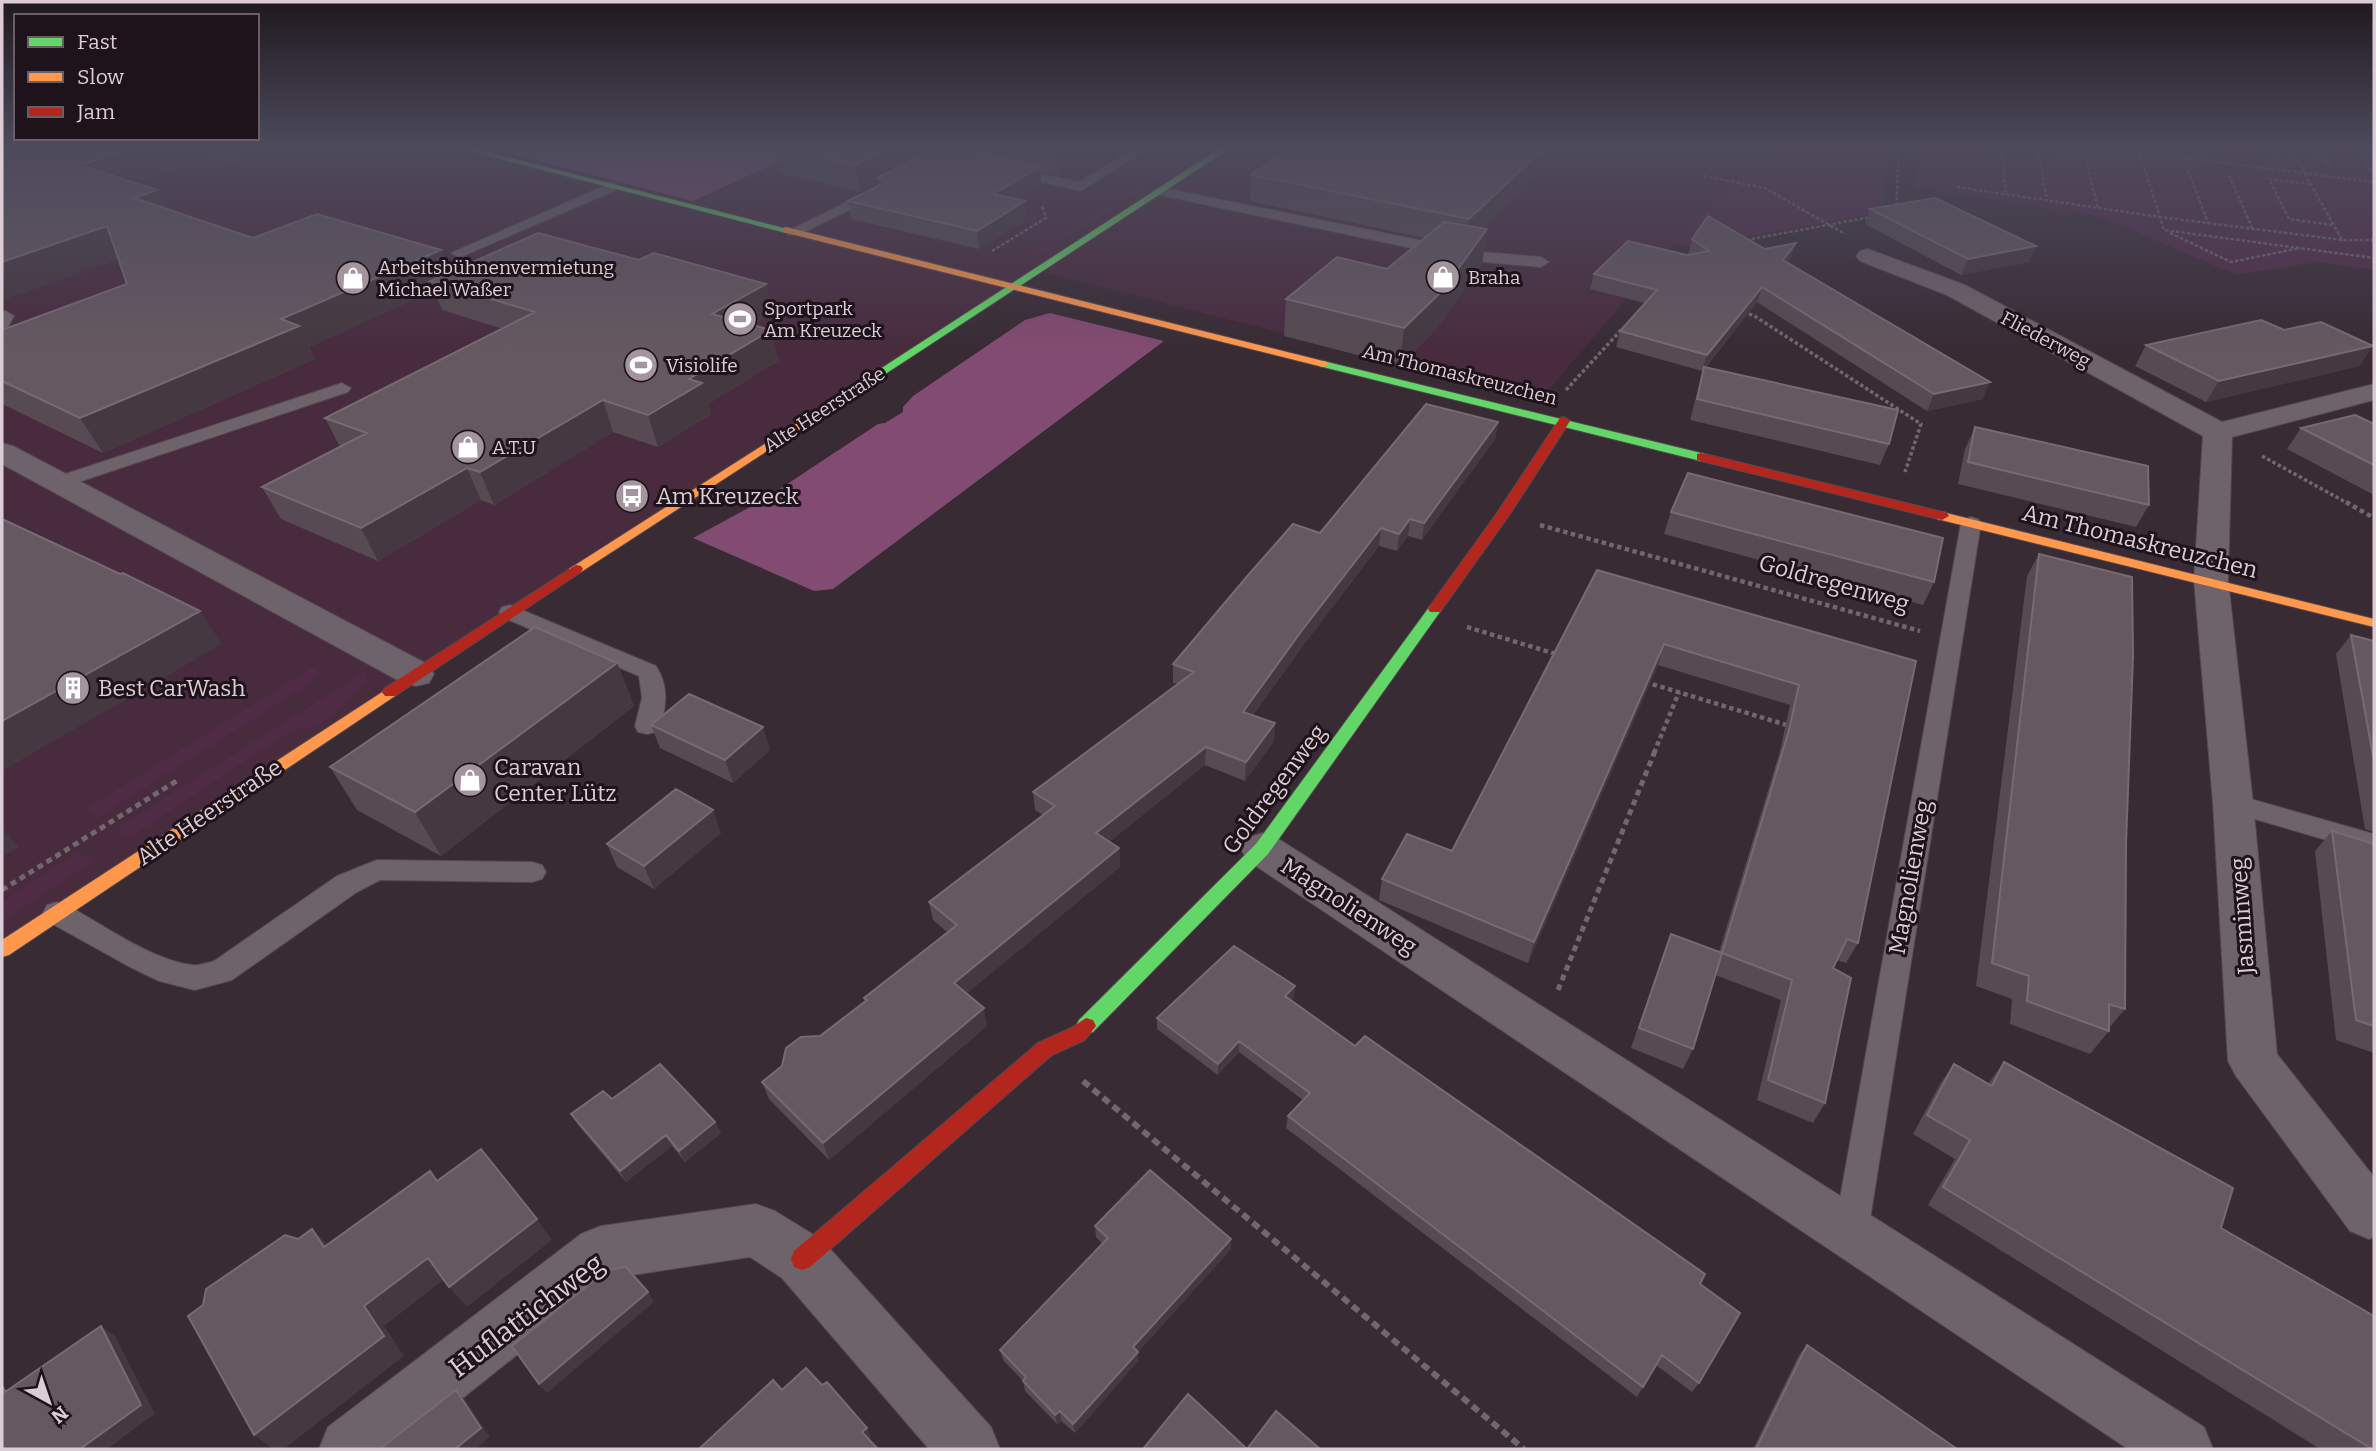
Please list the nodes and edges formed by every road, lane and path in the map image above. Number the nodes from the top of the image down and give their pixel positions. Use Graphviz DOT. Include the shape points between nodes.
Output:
graph roads {
  1 [pos="551,213"];
  2 [pos="718,213"];
  3 [pos="832,213"];
  4 [pos="1043,213"];
  5 [pos="1127,213"];
  6 [pos="1265,213"];
  7 [pos="1810,213"];
  8 [pos="2135,213"];
  9 [pos="2159,213"];
  10 [pos="2204,213"];
  11 [pos="2245,213"];
  12 [pos="2286,213"];
  13 [pos="2326,213"];
  14 [pos="1883,214"];
  15 [pos="2160,216"];
  16 [pos="2208,223"];
  17 [pos="1831,224"];
  18 [pos="2333,225"];
  19 [pos="2252,229"];
  20 [pos="2164,230"];
  21 [pos="793,232"];
  22 [pos="2342,240"];
  23 [pos="2374,240"];
  24 [pos="1740,241"];
  25 [pos="2304,247"];
  26 [pos="458,253"];
  27 [pos="1868,256"];
  28 [pos="2374,258"];
  29 [pos="1541,262"];
  30 [pos="956,273"];
  31 [pos="1014,286"];
  32 [pos="1740,312"];
  33 [pos="1622,330"];
  34 [pos="342,388"];
  35 [pos="2374,392"];
  36 [pos="1542,416"];
  37 [pos="1564,421"];
  38 [pos="2218,432"];
  39 [pos="2,452"];
  40 [pos="60,482"];
  41 [pos="1895,505"];
  42 [pos="1503,514"];
  43 [pos="2374,518"];
  44 [pos="1971,523"];
  45 [pos="2211,580"];
  46 [pos="510,612"];
  47 [pos="1429,615"];
  48 [pos="2374,623"];
  49 [pos="1951,640"];
  50 [pos="1561,656"];
  51 [pos="416,674"];
  52 [pos="1640,680"];
  53 [pos="1679,692"];
  54 [pos="647,726"];
  55 [pos="1797,728"];
  56 [pos="2233,803"];
  57 [pos="2374,844"];
  58 [pos="1262,849"];
  59 [pos="532,872"];
  60 [pos="57,913"];
  61 [pos="2,950"];
  62 [pos="1542,1031"];
  63 [pos="1045,1049"];
  64 [pos="2370,1213"];
  65 [pos="1851,1232"];
  66 [pos="802,1259"];
  67 [pos="350,1449"];
  68 [pos="969,1449"];
  69 [pos="1524,1449"];
  70 [pos="2182,1449"];
  1 -- 26 [label="lane"];
  2 -- 21 [label="street"];
  3 -- 21 [label="lane"];
  4 -- 30 [label="path" via="1045,218"];
  5 -- 31 [label="street, Alte Heerstraße"];
  6 -- 29 [label="lane" via="1473,256"];
  7 -- 17 [label="path"];
  8 -- 15 [label="path"];
  9 -- 15 [label="path"];
  10 -- 16 [label="path"];
  11 -- 19 [label="path"];
  12 -- 18 [label="path" via="2289,219"];
  13 -- 18 [label="path"];
  14 -- 17 [label="path"];
  15 -- 16 [label="path"];
  15 -- 20 [label="path"];
  16 -- 19 [label="path"];
  17 -- 24 [label="path"];
  18 -- 22 [label="path"];
  19 -- 22 [label="path"];
  20 -- 25 [label="path"];
  20 -- 25 [label="path" via="2231,262"];
  21 -- 30 [label="street"];
  22 -- 23 [label="path"];
  25 -- 28 [label="path"];
  27 -- 38 [label="street, Fliederweg" via="1956,290"];
  30 -- 31 [label="street"];
  31 -- 36 [label="street, Am Thomaskreuzchen"];
  31 -- 46 [label="street, Alte Heerstraße"];
  32 -- 41 [label="path" via="1753,315 1921,424"];
  33 -- 36 [label="path"];
  34 -- 40 [label="lane"];
  35 -- 38 [label="street"];
  36 -- 37 [label="street, Am Thomaskreuzchen"];
  37 -- 41 [label="street, Am Thomaskreuzchen"];
  37 -- 42 [label="street, Goldregenweg"];
  38 -- 43 [label="path"];
  38 -- 45 [label="street"];
  39 -- 40 [label="street"];
  40 -- 51 [label="street"];
  41 -- 44 [label="street, Am Thomaskreuzchen"];
  42 -- 47 [label="street, Goldregenweg"];
  42 -- 49 [label="path, Goldregenweg"];
  44 -- 45 [label="street, Am Thomaskreuzchen"];
  44 -- 49 [label="lane, Magnolienweg"];
  45 -- 48 [label="street, Am Thomaskreuzchen"];
  45 -- 56 [label="street, Jasminweg"];
  46 -- 51 [label="street, Alte Heerstraße"];
  46 -- 54 [label="lane" via="648,671 655,684"];
  47 -- 50 [label="path"];
  47 -- 58 [label="street, Goldregenweg"];
  49 -- 65 [label="lane, Magnolienweg"];
  51 -- 60 [label="street, Alte Heerstraße"];
  52 -- 53 [label="path"];
  53 -- 55 [label="path"];
  53 -- 62 [label="path"];
  56 -- 57 [label="lane"];
  56 -- 64 [label="street, Jasminweg" via="2253,1060"];
  58 -- 62 [label="street, Magnolienweg"];
  58 -- 63 [label="street, Goldregenweg" via="1078,1034"];
  59 -- 60 [label="lane" via="377,870 347,884 222,971 195,978 139,959"];
  60 -- 61 [label="street, Alte Heerstraße"];
  62 -- 65 [label="street, Magnolienweg"];
  63 -- 66 [label="street"];
  63 -- 69 [label="path"];
  65 -- 70 [label="street, Magnolienweg"];
  66 -- 67 [label="street, Huflattichweg" via="756,1230 601,1253"];
  66 -- 68 [label="street, Huflattichweg"];
}
